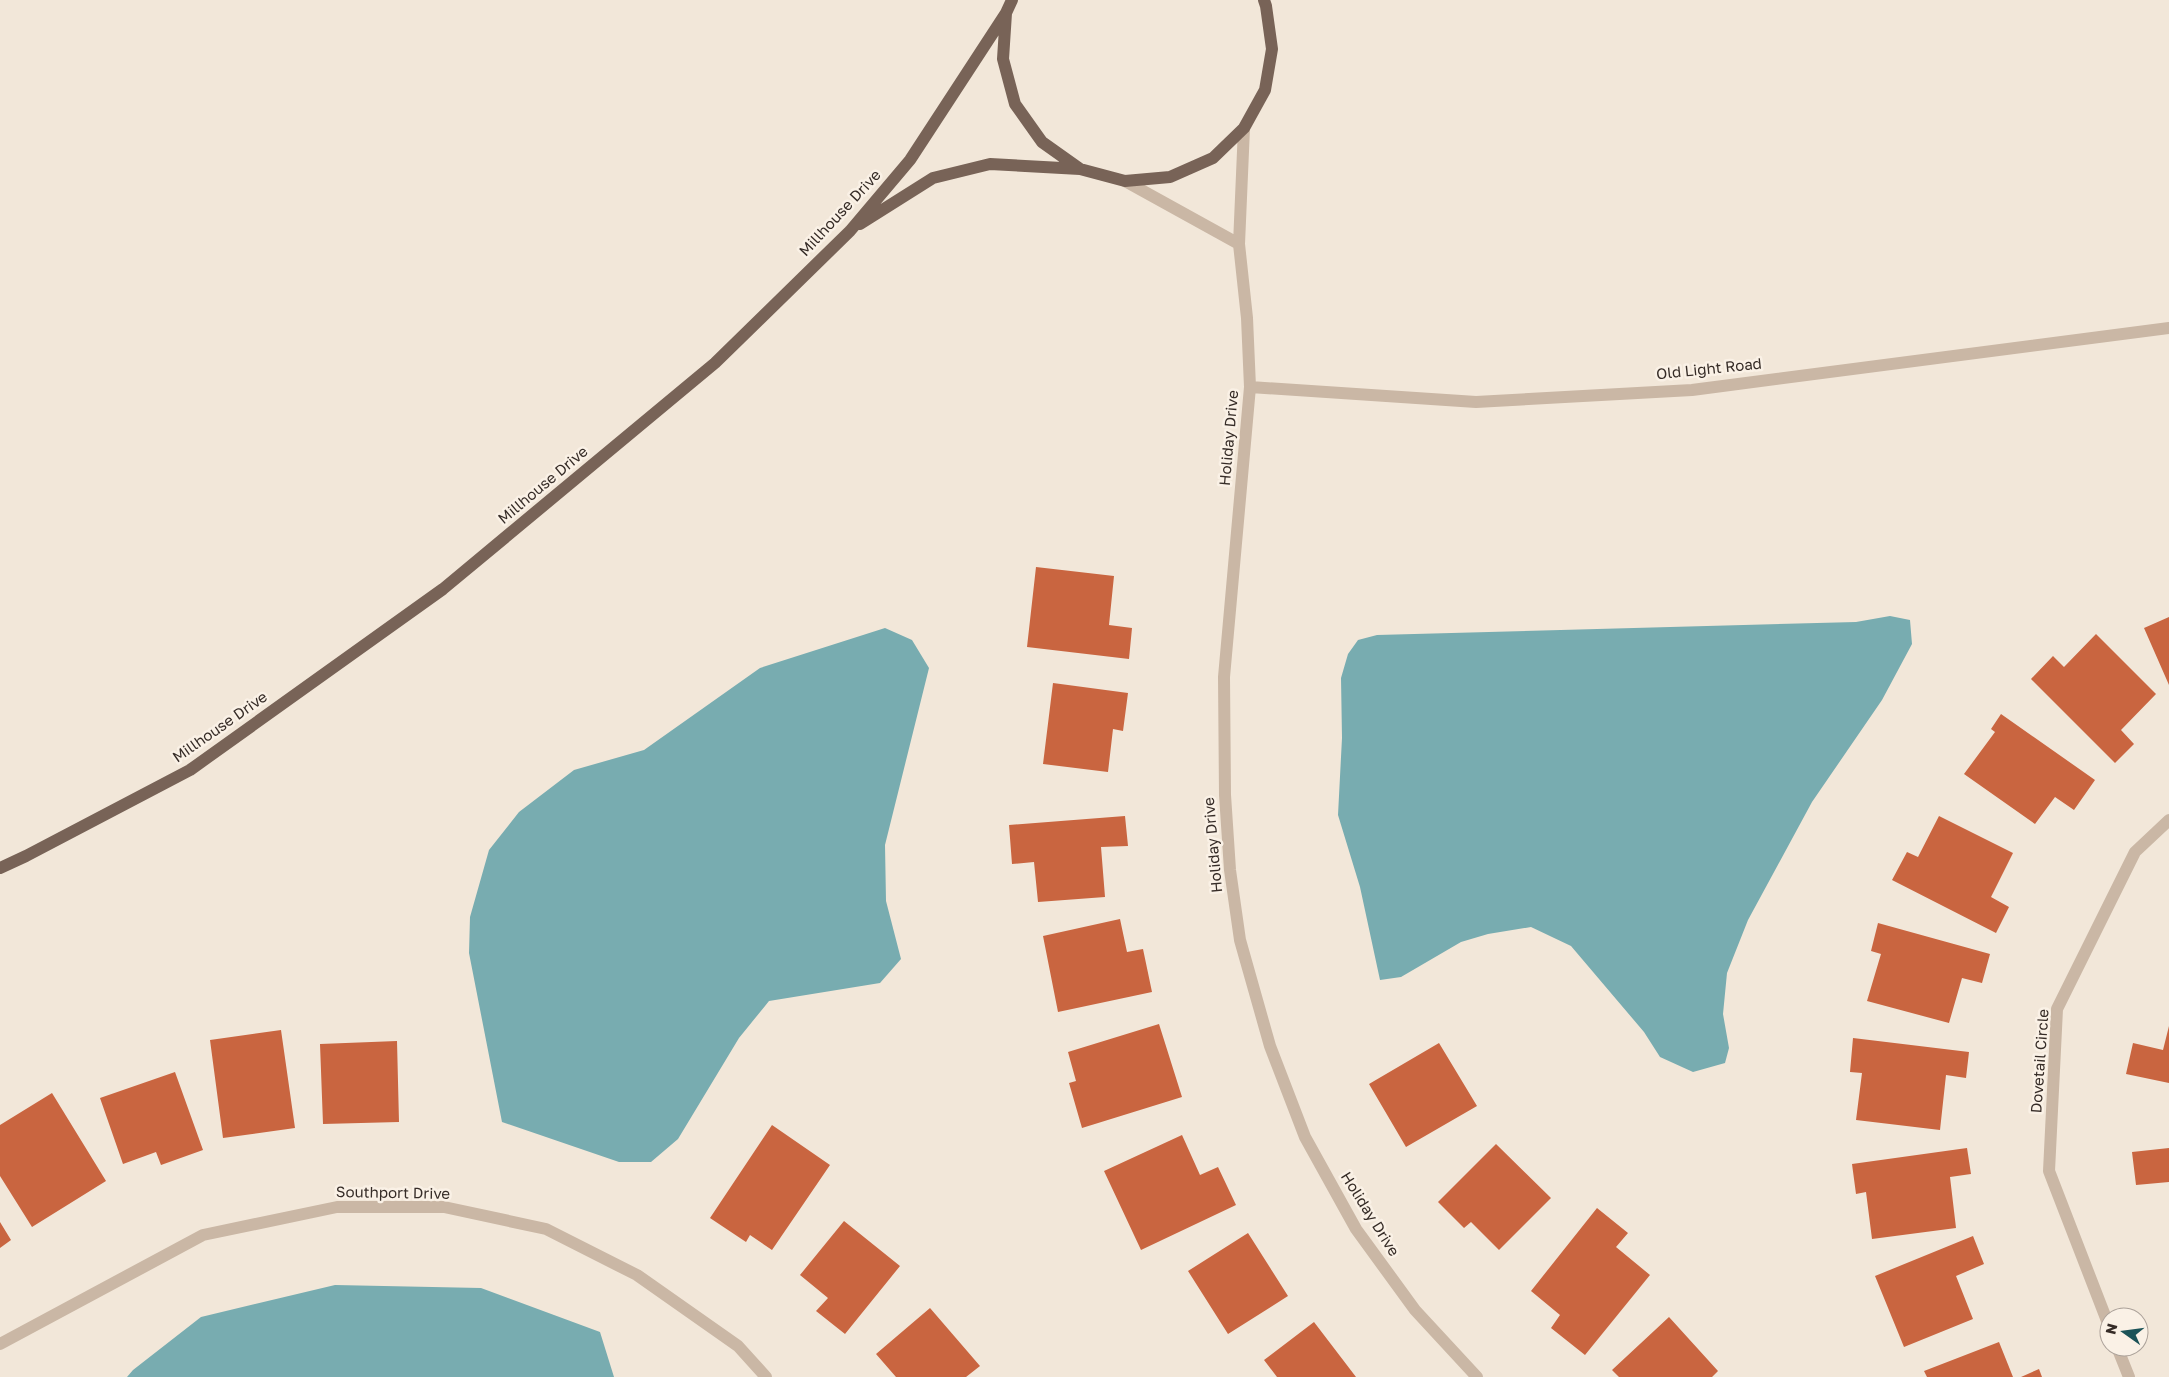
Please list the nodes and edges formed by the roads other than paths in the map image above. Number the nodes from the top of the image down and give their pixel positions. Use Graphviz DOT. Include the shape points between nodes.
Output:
graph roads {
  1 [pos="1012,0"];
  2 [pos="1264,0"];
  3 [pos="1006,13"];
  4 [pos="1244,128"];
  5 [pos="1080,169"];
  6 [pos="1125,180"];
  7 [pos="850,231"];
  8 [pos="1239,244"];
  9 [pos="2169,328"];
  10 [pos="1250,387"];
  11 [pos="2169,820"];
  12 [pos="0,868"];
  13 [pos="2102,1307"];
  14 [pos="0,1344"];
  15 [pos="2121,1357"];
  16 [pos="766,1377"];
  17 [pos="1477,1377"];
  18 [pos="2129,1377"];
  1 -- 3 [label="main road"];
  2 -- 4 [label="main road" via="1272,48 1264,90"];
  3 -- 5 [label="main road" via="1003,59 1015,104 1042,142"];
  3 -- 7 [label="main road, Millhouse Drive" via="910,160"];
  4 -- 6 [label="main road" via="1213,158 1170,177"];
  4 -- 8 [label="street, Holiday Drive"];
  5 -- 6 [label="main road"];
  5 -- 7 [label="main road" via="990,164 933,178"];
  6 -- 8 [label="street"];
  7 -- 12 [label="main road, Millhouse Drive" via="715,362 443,589 190,770"];
  8 -- 10 [label="street, Holiday Drive"];
  9 -- 10 [label="street, Old Light Road" via="1692,390 1476,402"];
  10 -- 17 [label="street, Holiday Drive" via="1224,677 1224,796 1240,940 1270,1046 1305,1137 1356,1229 1415,1310"];
  11 -- 13 [label="street, Dovetail Circle" via="2135,852 2057,1009 2049,1172"];
  14 -- 16 [label="street, Southport Drive" via="203,1235 337,1206 444,1207 546,1229 637,1275 738,1346"];
  15 -- 18 [label="street"];
}
